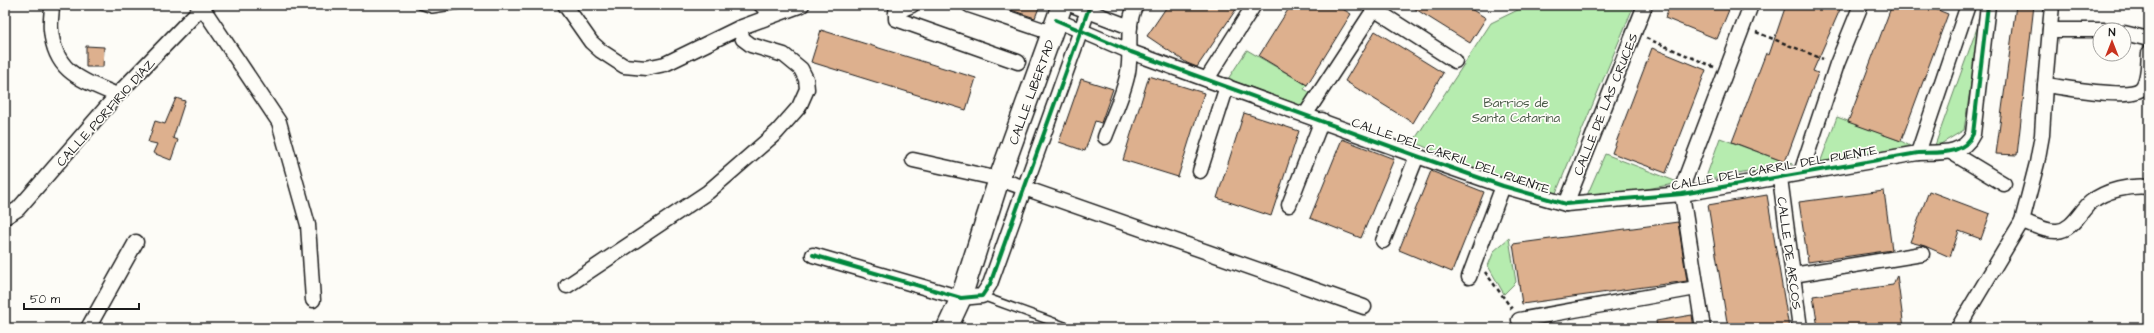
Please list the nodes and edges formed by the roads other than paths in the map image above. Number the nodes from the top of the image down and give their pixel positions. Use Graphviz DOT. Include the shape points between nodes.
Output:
graph roads {
  1 [pos="52,5"];
  2 [pos="420,5"];
  3 [pos="459,5"];
  4 [pos="564,5"];
  5 [pos="761,5"];
  6 [pos="802,5"];
  7 [pos="912,5"];
  8 [pos="969,5"];
  9 [pos="1072,5"];
  10 [pos="1136,5"];
  11 [pos="1254,5"];
  12 [pos="1645,5"];
  13 [pos="1750,5"];
  14 [pos="1860,5"];
  15 [pos="1968,5"];
  16 [pos="1988,5"];
  17 [pos="2052,5"];
  18 [pos="203,6"];
  19 [pos="1376,7"];
  20 [pos="1089,8"];
  21 [pos="775,14"];
  22 [pos="1057,19"];
  23 [pos="1130,27"];
  24 [pos="739,28"];
  25 [pos="2050,30"];
  26 [pos="2092,30"];
  27 [pos="1081,32"];
  28 [pos="2132,34"];
  29 [pos="2149,39"];
  30 [pos="1131,52"];
  31 [pos="2149,53"];
  32 [pos="1018,62"];
  33 [pos="1454,62"];
  34 [pos="1207,78"];
  35 [pos="2045,85"];
  36 [pos="1227,86"];
  37 [pos="117,95"];
  38 [pos="1305,115"];
  39 [pos="1322,120"];
  40 [pos="1105,137"];
  41 [pos="1951,152"];
  42 [pos="1918,153"];
  43 [pos="1417,156"];
  44 [pos="913,160"];
  45 [pos="1200,171"];
  46 [pos="1801,173"];
  47 [pos="1780,178"];
  48 [pos="999,179"];
  49 [pos="2004,184"];
  50 [pos="1502,186"];
  51 [pos="2149,187"];
  52 [pos="1024,188"];
  53 [pos="1682,194"];
  54 [pos="1566,204"];
  55 [pos="1289,205"];
  56 [pos="5,217"];
  57 [pos="2022,221"];
  58 [pos="1383,241"];
  59 [pos="136,242"];
  60 [pos="1922,254"];
  61 [pos="813,255"];
  62 [pos="1793,275"];
  63 [pos="1469,277"];
  64 [pos="567,286"];
  65 [pos="1696,288"];
  66 [pos="982,296"];
  67 [pos="961,298"];
  68 [pos="313,300"];
  69 [pos="1364,307"];
  70 [pos="1519,320"];
  71 [pos="88,328"];
  72 [pos="947,328"];
  73 [pos="1070,328"];
  74 [pos="1703,328"];
  75 [pos="1800,328"];
  76 [pos="1958,328"];
  1 -- 37 [label="street" via="51,30 61,62 78,78"];
  2 -- 3 [label="lane" via="432,9"];
  4 -- 24 [label="street" via="591,42 601,51 614,61 635,68 666,64"];
  5 -- 21 [label="street"];
  6 -- 21 [label="street"];
  7 -- 32 [label="street" via="896,12 896,20"];
  8 -- 22 [label="street, CALLE DEL CARRIL DEL PUENTE"];
  9 -- 20 [label="street"];
  10 -- 23 [label="street" via="1131,14"];
  11 -- 34 [label="street"];
  12 -- 54 [label="street, CALLE DE LAS CRUCES"];
  13 -- 53 [label="street" via="1684,182"];
  14 -- 46 [label="street" via="1837,64"];
  15 -- 42 [label="street"];
  16 -- 41 [label="street" via="1973,134 1970,141"];
  17 -- 25 [label="street"];
  18 -- 37 [label="street, CALLE PORFIRIO DÍAZ"];
  18 -- 68 [label="street" via="279,122 308,225"];
  19 -- 33 [label="street"];
  19 -- 38 [label="street"];
  20 -- 23 [label="street"];
  20 -- 27 [label="street"];
  21 -- 24 [label="street"];
  22 -- 27 [label="street, CALLE DEL CARRIL DEL PUENTE"];
  22 -- 48 [label="main road, CALLE LIBERTAD"];
  23 -- 30 [label="street"];
  24 -- 64 [label="street" via="744,39 751,45 784,55 801,69 807,89 799,107 777,132 708,192"];
  25 -- 26 [label="street"];
  25 -- 35 [label="street"];
  27 -- 30 [label="street, CALLE DEL CARRIL DEL PUENTE"];
  27 -- 52 [label="street"];
  28 -- 29 [label="street"];
  30 -- 34 [label="street, CALLE DEL CARRIL DEL PUENTE"];
  30 -- 40 [label="street" via="1128,74"];
  31 -- 35 [label="street" via="2145,82 2140,89 2133,92 2097,92"];
  34 -- 36 [label="street, CALLE DEL CARRIL DEL PUENTE"];
  35 -- 57 [label="street" via="2042,135"];
  36 -- 38 [label="street, CALLE DEL CARRIL DEL PUENTE"];
  36 -- 45 [label="street"];
  37 -- 56 [label="street, CALLE PORFIRIO DÍAZ" via="18,209"];
  38 -- 39 [label="street, CALLE DEL CARRIL DEL PUENTE"];
  39 -- 43 [label="street, CALLE DEL CARRIL DEL PUENTE"];
  39 -- 55 [label="street"];
  41 -- 42 [label="street, CALLE DEL CARRIL DEL PUENTE"];
  41 -- 49 [label="street"];
  42 -- 46 [label="street, CALLE DEL CARRIL DEL PUENTE"];
  43 -- 50 [label="street, CALLE DEL CARRIL DEL PUENTE"];
  43 -- 58 [label="street"];
  44 -- 48 [label="street"];
  46 -- 47 [label="street, CALLE DEL CARRIL DEL PUENTE"];
  47 -- 53 [label="street, CALLE DEL CARRIL DEL PUENTE"];
  47 -- 62 [label="street, CALLE DE ARCOS"];
  48 -- 52 [label="street"];
  48 -- 67 [label="main road, CALLE LIBERTAD"];
  50 -- 54 [label="street, CALLE DEL CARRIL DEL PUENTE"];
  50 -- 63 [label="street"];
  51 -- 57 [label="street" via="2114,190 2102,195 2091,202 2070,226 2056,231"];
  52 -- 66 [label="street" via="990,284"];
  52 -- 69 [label="street"];
  53 -- 54 [label="street, CALLE DEL CARRIL DEL PUENTE"];
  53 -- 65 [label="street"];
  57 -- 76 [label="street"];
  59 -- 71 [label="street"];
  60 -- 62 [label="street"];
  61 -- 67 [label="street"];
  62 -- 75 [label="street, CALLE DE ARCOS"];
  65 -- 70 [label="street"];
  65 -- 74 [label="street"];
  66 -- 67 [label="street"];
  66 -- 73 [label="lane"];
  67 -- 72 [label="main road, CALLE LIBERTAD"];
}
